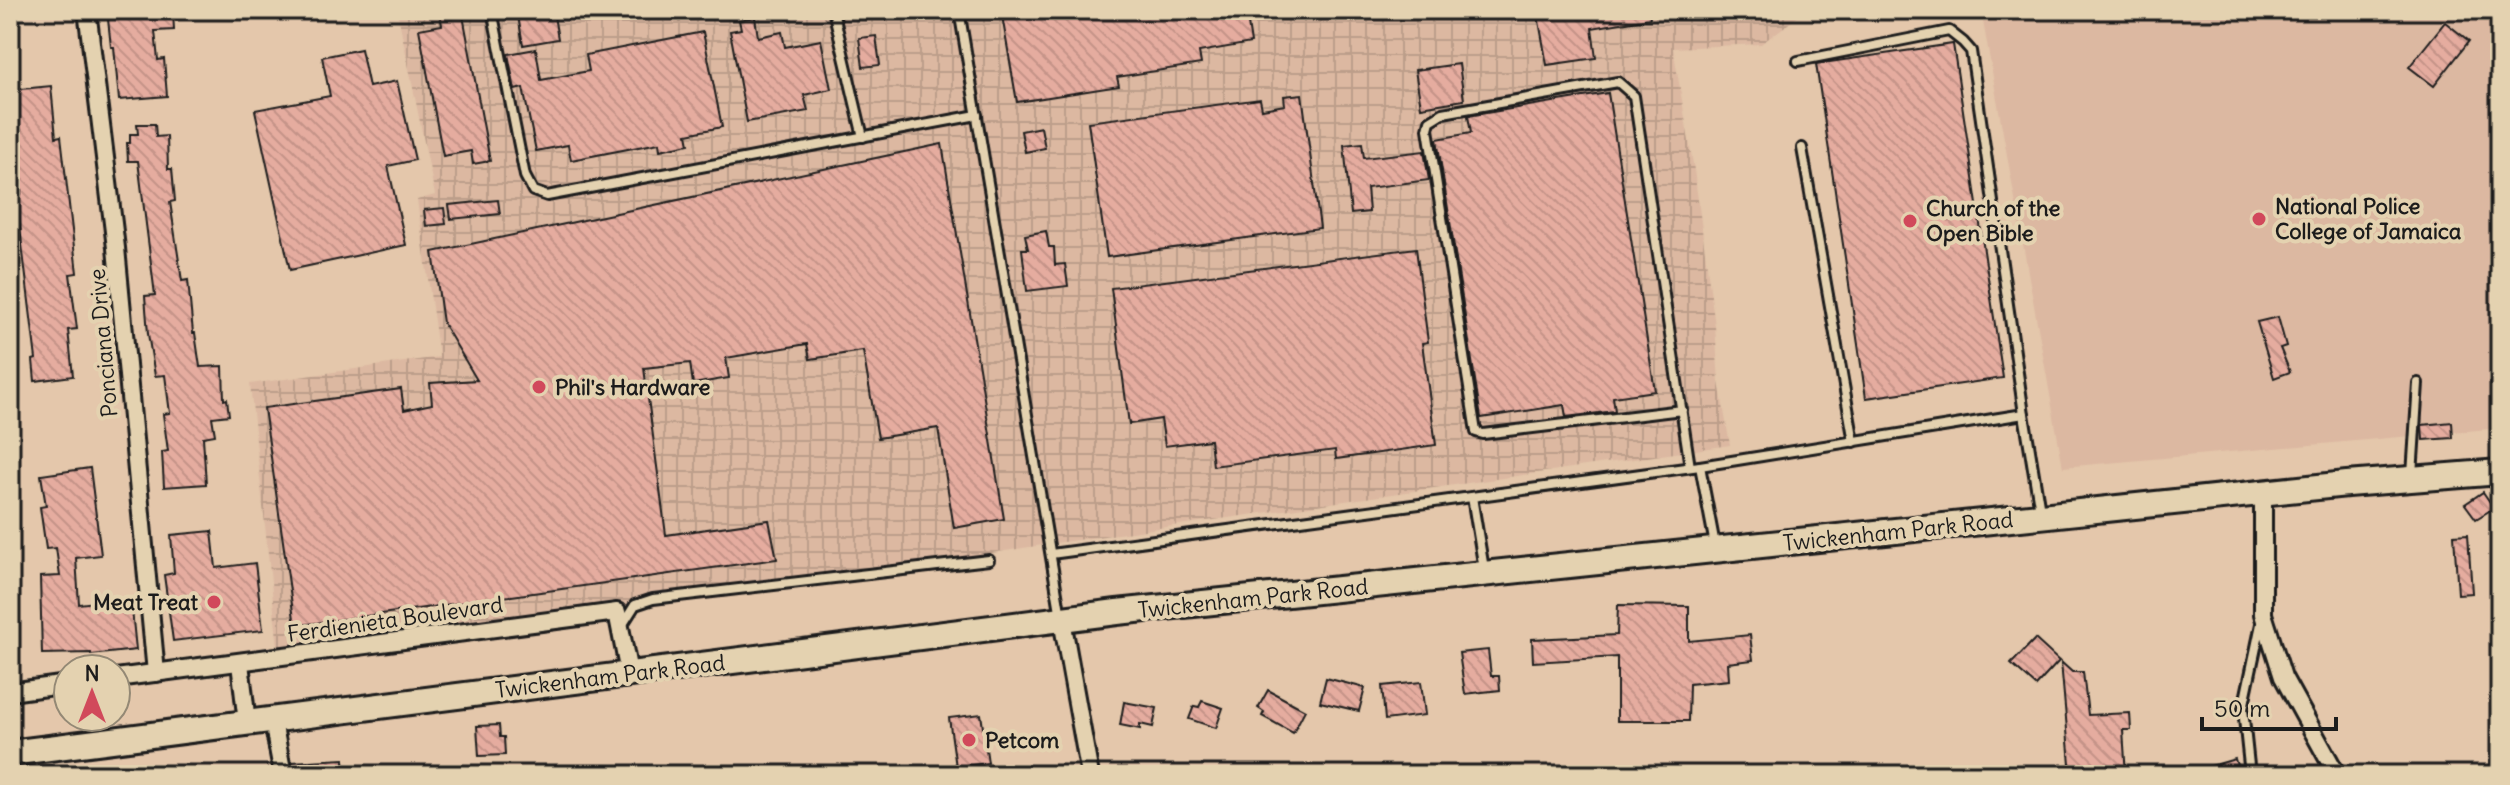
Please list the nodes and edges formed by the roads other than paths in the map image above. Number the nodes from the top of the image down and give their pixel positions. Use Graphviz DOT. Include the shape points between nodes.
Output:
graph roads {
  1 [pos="87,10"];
  2 [pos="492,10"];
  3 [pos="833,10"];
  4 [pos="959,10"];
  5 [pos="1798,61"];
  6 [pos="977,115"];
  7 [pos="863,137"];
  8 [pos="1802,148"];
  9 [pos="2418,383"];
  10 [pos="1682,410"];
  11 [pos="2024,414"];
  12 [pos="1854,442"];
  13 [pos="1695,466"];
  14 [pos="2500,472"];
  15 [pos="2411,479"];
  16 [pos="2263,493"];
  17 [pos="1472,497"];
  18 [pos="2041,516"];
  19 [pos="1715,550"];
  20 [pos="1051,554"];
  21 [pos="989,560"];
  22 [pos="1484,574"];
  23 [pos="2263,614"];
  24 [pos="1062,620"];
  25 [pos="621,633"];
  26 [pos="240,663"];
  27 [pos="156,673"];
  28 [pos="629,673"];
  29 [pos="132,676"];
  30 [pos="52,686"];
  31 [pos="10,692"];
  32 [pos="273,721"];
  33 [pos="247,723"];
  34 [pos="10,753"];
  35 [pos="283,775"];
  36 [pos="1090,775"];
  37 [pos="2250,775"];
  38 [pos="2337,775"];
  1 -- 27 [label="street, Ponciana Drive" via="116,248"];
  2 -- 7 [label="lane" via="525,176 533,191 547,196"];
  3 -- 7 [label="lane"];
  4 -- 6 [label="lane"];
  5 -- 11 [label="lane" via="1949,31 1971,51"];
  6 -- 7 [label="lane"];
  6 -- 20 [label="lane"];
  8 -- 12 [label="lane"];
  9 -- 15 [label="lane"];
  10 -- 10 [label="lane" via="1476,432 1430,121 1443,113 1618,82 1634,96"];
  10 -- 13 [label="lane"];
  11 -- 12 [label="lane"];
  11 -- 18 [label="lane"];
  12 -- 13 [label="lane"];
  13 -- 17 [label="lane"];
  13 -- 19 [label="lane"];
  14 -- 15 [label="main road, Twickenham Park Road"];
  15 -- 16 [label="main road, Twickenham Park Road"];
  16 -- 18 [label="main road, Twickenham Park Road"];
  16 -- 23 [label="street"];
  17 -- 20 [label="lane"];
  17 -- 22 [label="lane"];
  18 -- 19 [label="main road, Twickenham Park Road"];
  19 -- 22 [label="main road, Twickenham Park Road"];
  20 -- 24 [label="lane"];
  21 -- 25 [label="lane" via="653,599 635,605"];
  22 -- 24 [label="main road, Twickenham Park Road"];
  23 -- 37 [label="lane" via="2243,709"];
  23 -- 38 [label="street" via="2283,677"];
  24 -- 28 [label="main road, Twickenham Park Road"];
  24 -- 36 [label="street"];
  25 -- 26 [label="street, Ferdienieta Boulevard" via="617,612"];
  25 -- 28 [label="street"];
  26 -- 27 [label="street, Ferdienieta Boulevard"];
  26 -- 33 [label="street"];
  27 -- 29 [label="street, Ferdienieta Boulevard"];
  28 -- 32 [label="main road, Twickenham Park Road"];
  30 -- 31 [label="street"];
  32 -- 33 [label="main road, Twickenham Park Road"];
  32 -- 35 [label="street"];
  33 -- 34 [label="main road, Twickenham Park Road"];
}
